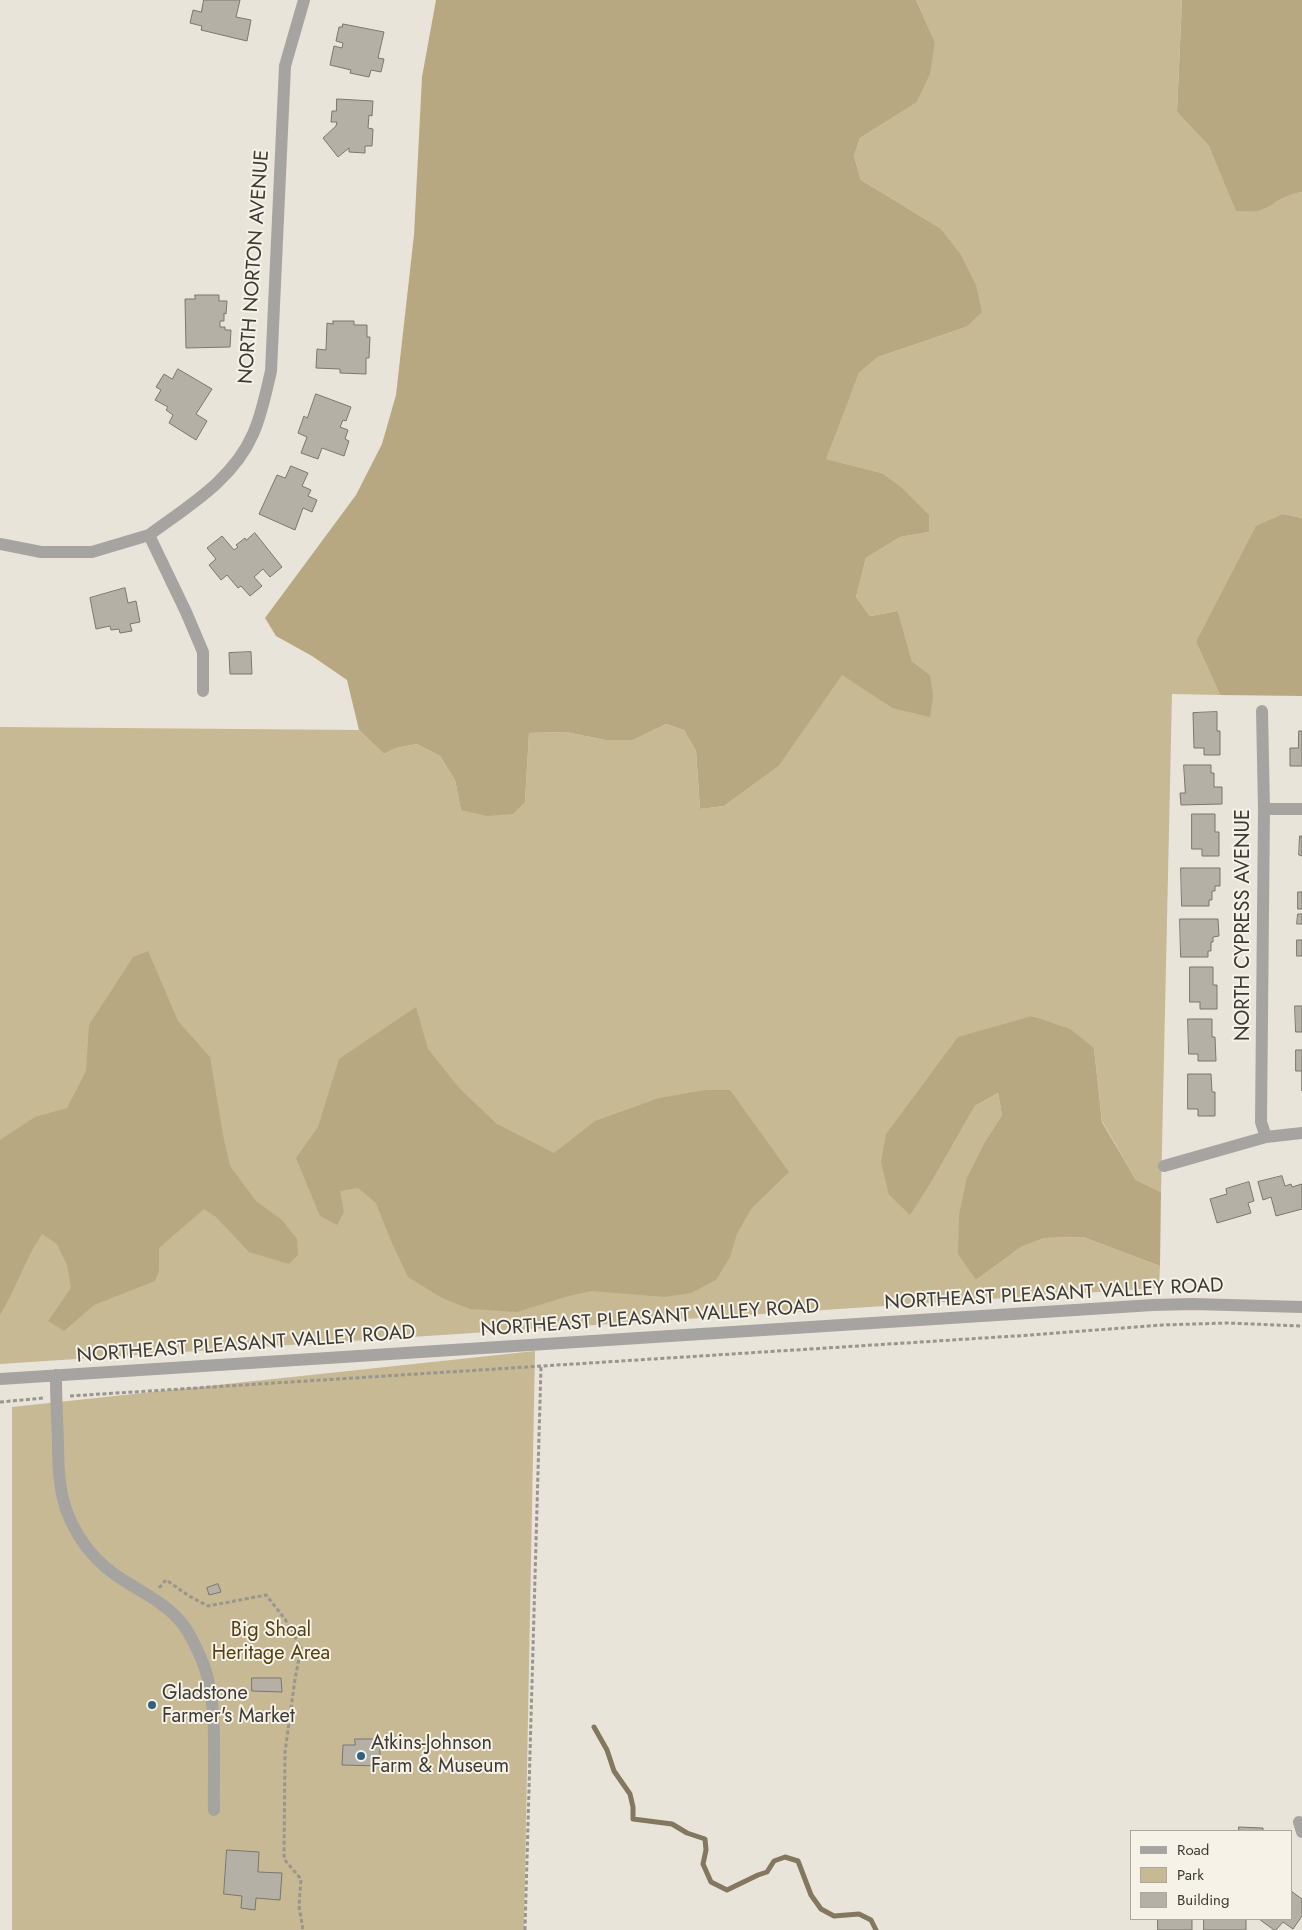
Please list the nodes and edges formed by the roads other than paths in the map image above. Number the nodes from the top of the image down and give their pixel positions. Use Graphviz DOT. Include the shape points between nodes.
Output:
graph roads {
  1 [pos="304,0"];
  2 [pos="150,535"];
  3 [pos="0,544"];
  4 [pos="203,690"];
  5 [pos="1262,711"];
  6 [pos="1302,809"];
  7 [pos="1264,810"];
  8 [pos="1302,1134"];
  9 [pos="1266,1137"];
  10 [pos="1164,1166"];
  11 [pos="1302,1307"];
  12 [pos="56,1376"];
  13 [pos="0,1379"];
  14 [pos="214,1810"];
  1 -- 2 [label="street, NORTH NORTON AVENUE" via="285,66 270,371 262,409 242,454 224,476"];
  2 -- 3 [label="street" via="92,552 41,552"];
  2 -- 4 [label="street" via="203,652"];
  5 -- 7 [label="street, NORTH CYPRESS AVENUE"];
  6 -- 7 [label="street"];
  7 -- 9 [label="street, NORTH CYPRESS AVENUE" via="1261,1122"];
  8 -- 9 [label="street"];
  9 -- 10 [label="street"];
  11 -- 12 [label="street, NORTHEAST PLEASANT VALLEY ROAD" via="1153,1305"];
  12 -- 13 [label="street, NORTHEAST PLEASANT VALLEY ROAD"];
  12 -- 14 [label="street" via="60,1482 66,1511 79,1537 92,1554 116,1575 170,1611 187,1630 203,1661 213,1711"];
}
